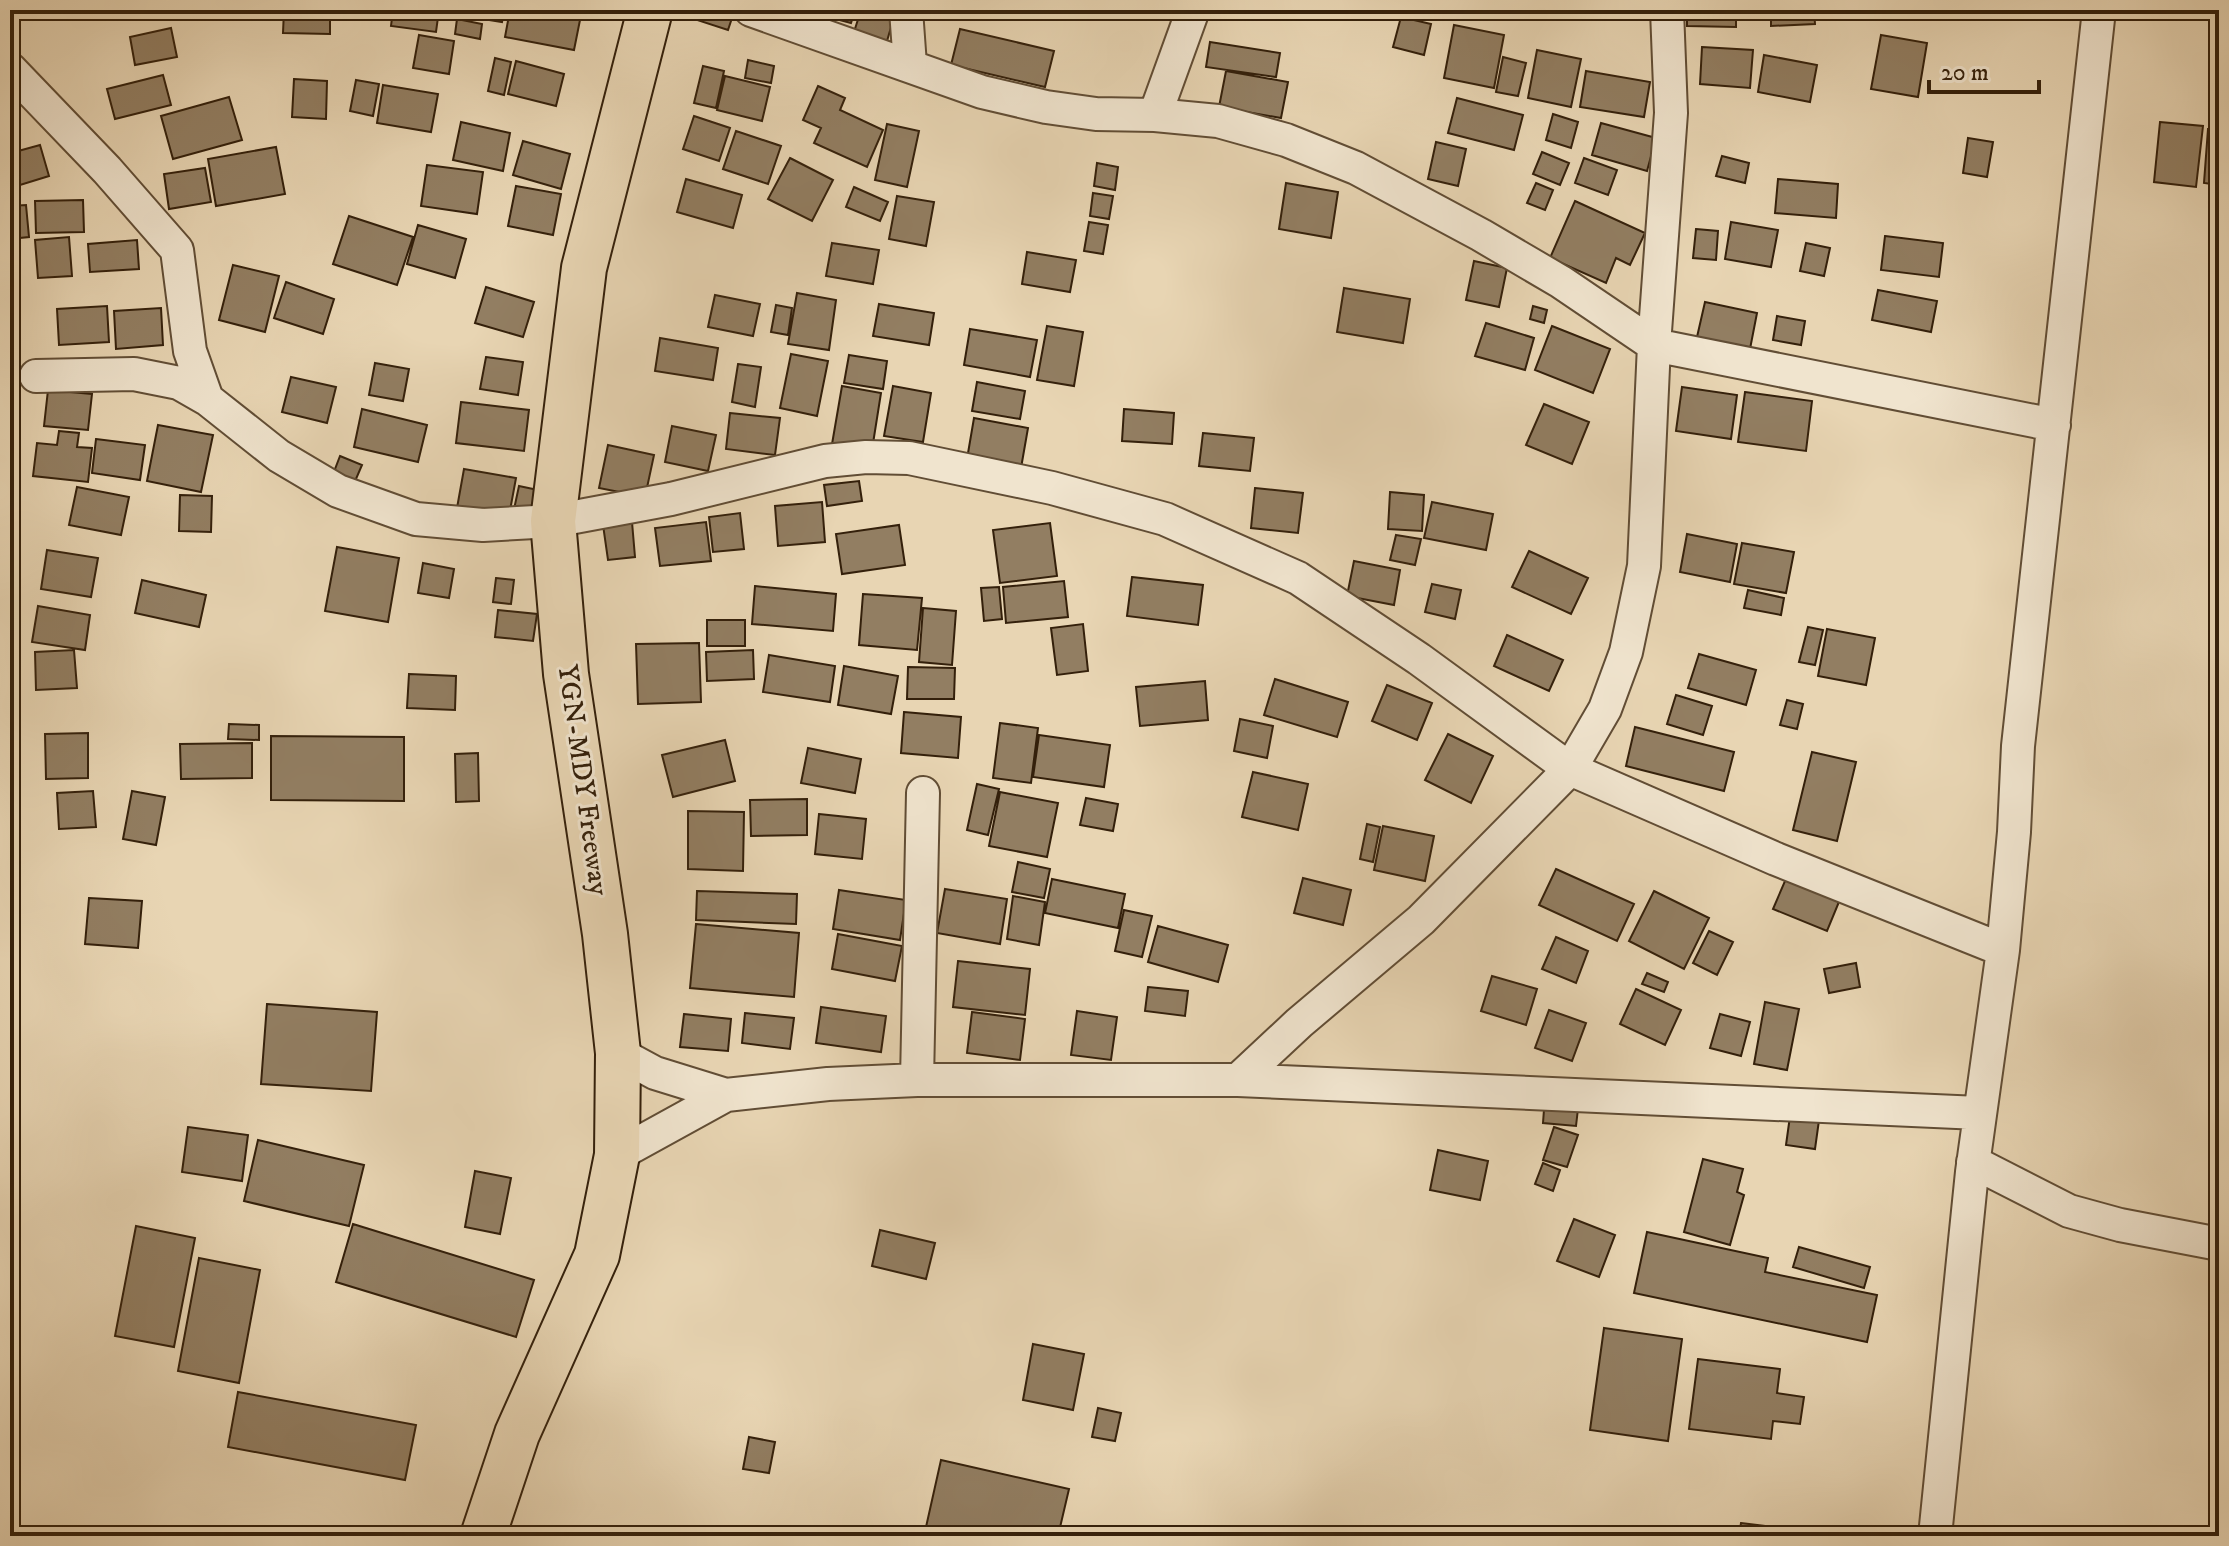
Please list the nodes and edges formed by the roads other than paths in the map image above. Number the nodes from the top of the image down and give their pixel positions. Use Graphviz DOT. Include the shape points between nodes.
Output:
graph roads {
  1 [pos="650,10"];
  2 [pos="751,10"];
  3 [pos="906,10"];
  4 [pos="1193,10"];
  5 [pos="1667,10"];
  6 [pos="2099,10"];
  7 [pos="910,65"];
  8 [pos="10,69"];
  9 [pos="1155,115"];
  10 [pos="1654,345"];
  11 [pos="36,376"];
  12 [pos="207,399"];
  13 [pos="2054,425"];
  14 [pos="553,521"];
  15 [pos="1570,769"];
  16 [pos="923,793"];
  17 [pos="2003,950"];
  18 [pos="618,1053"];
  19 [pos="917,1080"];
  20 [pos="1238,1080"];
  21 [pos="726,1095"];
  22 [pos="1979,1113"];
  23 [pos="617,1155"];
  24 [pos="1973,1162"];
  25 [pos="2219,1244"];
  26 [pos="483,1536"];
  27 [pos="1935,1536"];
  1 -- 14 [label="main road, YGN-MDY Freeway" via="584,268"];
  2 -- 7 [label="street"];
  3 -- 7 [label="street"];
  4 -- 9 [label="street"];
  5 -- 10 [label="street" via="1671,113"];
  6 -- 13 [label="street"];
  7 -- 9 [label="street" via="982,92 1046,107"];
  8 -- 12 [label="street" via="177,250 190,351"];
  9 -- 10 [label="street" via="1218,121 1356,168 1561,282"];
  10 -- 13 [label="street"];
  10 -- 15 [label="street" via="1644,566 1626,652 1605,709"];
  11 -- 12 [label="street" via="159,377"];
  12 -- 14 [label="street" via="279,456 338,491 384,510 416,519 483,525"];
  13 -- 17 [label="street" via="2018,746"];
  14 -- 15 [label="street" via="825,461 866,457 909,458 1052,488 1165,519 1298,578"];
  14 -- 18 [label="main road, YGN-MDY Freeway" via="566,674"];
  15 -- 17 [label="street"];
  15 -- 20 [label="street" via="1421,920"];
  16 -- 19 [label="street"];
  17 -- 22 [label="street"];
  18 -- 21 [label="street" via="655,1073"];
  18 -- 23 [label="main road, YGN-MDY Freeway"];
  19 -- 20 [label="street"];
  19 -- 21 [label="street"];
  20 -- 22 [label="street"];
  21 -- 23 [label="street"];
  22 -- 24 [label="street"];
  23 -- 26 [label="main road, YGN-MDY Freeway" via="597,1255 517,1434"];
  24 -- 25 [label="street" via="2069,1211"];
  24 -- 27 [label="street"];
}
